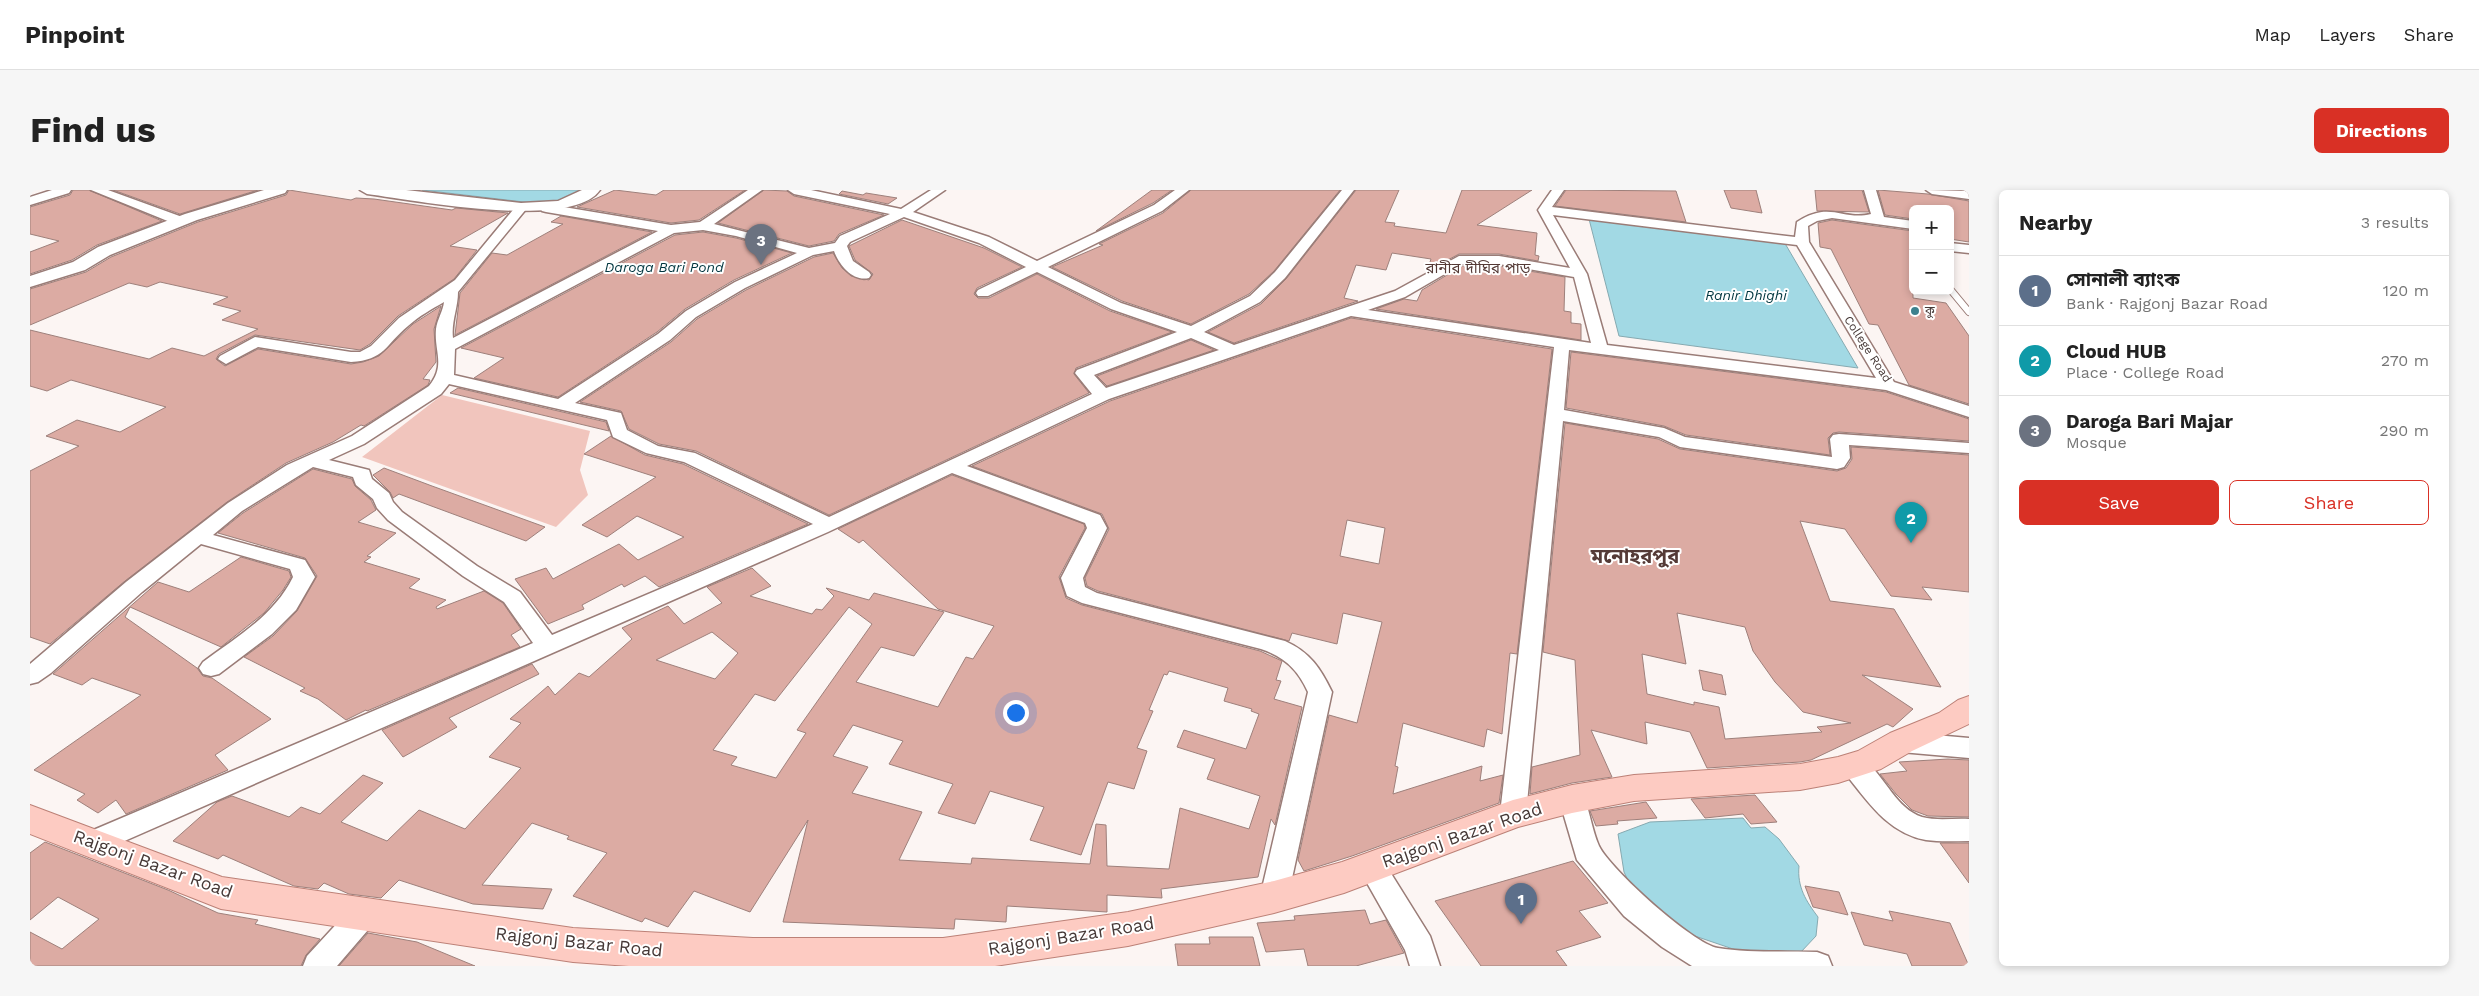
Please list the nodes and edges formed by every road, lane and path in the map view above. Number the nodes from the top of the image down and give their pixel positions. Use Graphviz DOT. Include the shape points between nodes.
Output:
graph roads {
  1 [pos="65,190"];
  2 [pos="97,190"];
  3 [pos="280,190"];
  4 [pos="367,190"];
  5 [pos="593,190"];
  6 [pos="756,190"];
  7 [pos="794,190"];
  8 [pos="939,190"];
  9 [pos="1183,190"];
  10 [pos="1348,190"];
  11 [pos="1558,190"];
  12 [pos="1870,190"];
  13 [pos="1932,190"];
  14 [pos="1969,195"];
  15 [pos="30,200"];
  16 [pos="521,208"];
  17 [pos="546,208"];
  18 [pos="1544,210"];
  19 [pos="903,213"];
  20 [pos="1870,219"];
  21 [pos="180,221"];
  22 [pos="1909,224"];
  23 [pos="704,226"];
  24 [pos="671,229"];
  25 [pos="1802,242"];
  26 [pos="840,246"];
  27 [pos="1954,247"];
  28 [pos="1969,249"];
  29 [pos="809,252"];
  30 [pos="1039,268"];
  31 [pos="1580,274"];
  32 [pos="864,276"];
  33 [pos="30,282"];
  34 [pos="451,291"];
  35 [pos="983,293"];
  36 [pos="1954,293"];
  37 [pos="1353,312"];
  38 [pos="1969,312"];
  39 [pos="1192,332"];
  40 [pos="1562,344"];
  41 [pos="447,347"];
  42 [pos="1600,349"];
  43 [pos="1234,350"];
  44 [pos="226,359"];
  45 [pos="445,378"];
  46 [pos="1888,385"];
  47 [pos="1103,395"];
  48 [pos="562,404"];
  49 [pos="1969,412"];
  50 [pos="1555,414"];
  51 [pos="1969,448"];
  52 [pos="310,461"];
  53 [pos="952,467"];
  54 [pos="829,524"];
  55 [pos="198,538"];
  56 [pos="548,647"];
  57 [pos="211,668"];
  58 [pos="34,669"];
  59 [pos="1963,725"];
  60 [pos="1853,765"];
  61 [pos="1572,799"];
  62 [pos="1513,814"];
  63 [pos="30,819"];
  64 [pos="1969,830"];
  65 [pos="94,842"];
  66 [pos="1372,867"];
  67 [pos="1274,897"];
  68 [pos="364,914"];
  69 [pos="750,961"];
  70 [pos="1716,964"];
  71 [pos="318,966"];
  72 [pos="1425,966"];
  73 [pos="1816,966"];
  1 -- 15 [label="street"];
  2 -- 21 [label="street"];
  3 -- 21 [label="street"];
  4 -- 16 [label="street"];
  5 -- 17 [label="street" via="569,204"];
  6 -- 23 [label="street"];
  7 -- 19 [label="street"];
  8 -- 19 [label="street"];
  9 -- 30 [label="street" via="1158,208"];
  10 -- 39 [label="street" via="1280,275 1255,299"];
  11 -- 18 [label="street"];
  12 -- 20 [label="street" via="1878,216"];
  13 -- 14 [label="street"];
  16 -- 17 [label="street"];
  16 -- 34 [label="street"];
  17 -- 24 [label="street"];
  18 -- 25 [label="street"];
  18 -- 31 [label="street"];
  19 -- 26 [label="street" via="845,239"];
  19 -- 30 [label="street" via="984,240"];
  20 -- 22 [label="street"];
  20 -- 25 [label="street" via="1813,215 1802,225"];
  21 -- 33 [label="street" via="104,251 78,266"];
  23 -- 24 [label="street"];
  23 -- 29 [label="street"];
  24 -- 41 [label="street"];
  25 -- 46 [label="street, College Road"];
  26 -- 29 [label="street"];
  26 -- 32 [label="street" via="843,259"];
  27 -- 28 [label="street"];
  29 -- 48 [label="street" via="740,285 691,314 664,337"];
  30 -- 35 [label="street"];
  30 -- 39 [label="street" via="1116,306"];
  31 -- 37 [label="street" via="1498,260 1460,260 1400,294"];
  31 -- 42 [label="street"];
  34 -- 41 [label="street" via="451,305 444,329"];
  34 -- 44 [label="street" via="402,322 385,343 364,356 351,357 255,342"];
  36 -- 38 [label="lane"];
  37 -- 40 [label="street"];
  37 -- 43 [label="street"];
  39 -- 43 [label="street"];
  39 -- 47 [label="street" via="1083,373"];
  40 -- 42 [label="street"];
  40 -- 50 [label="street"];
  41 -- 45 [label="street"];
  42 -- 46 [label="street"];
  43 -- 47 [label="street"];
  45 -- 48 [label="street"];
  45 -- 52 [label="street" via="436,390 358,440"];
  46 -- 49 [label="street, College Road"];
  47 -- 53 [label="street"];
  48 -- 54 [label="street" via="615,417 619,433 635,444 664,454 688,457"];
  50 -- 51 [label="street" via="1664,433 1680,442 1837,463 1841,458 1839,439"];
  50 -- 62 [label="street"];
  52 -- 55 [label="street" via="235,507"];
  52 -- 56 [label="street" via="362,474 363,481 382,497 395,516 470,571 512,597"];
  53 -- 54 [label="street"];
  53 -- 67 [label="street" via="1094,519 1097,528 1072,578 1075,591 1090,598 1268,643 1301,658 1320,692"];
  54 -- 56 [label="street"];
  55 -- 57 [label="street" via="298,566 304,577 289,605"];
  55 -- 58 [label="street"];
  56 -- 65 [label="street"];
  59 -- 60 [label="main road, Rajgonj Bazar Road" via="1901,742"];
  60 -- 61 [label="main road, Rajgonj Bazar Road" via="1800,777 1634,788"];
  60 -- 64 [label="street" via="1896,813 1911,824 1932,829"];
  61 -- 62 [label="main road, Rajgonj Bazar Road"];
  61 -- 70 [label="street" via="1587,852 1634,907 1673,938"];
  62 -- 66 [label="main road, Rajgonj Bazar Road"];
  63 -- 65 [label="main road, Rajgonj Bazar Road"];
  65 -- 68 [label="main road, Rajgonj Bazar Road" via="221,893"];
  66 -- 67 [label="main road, Rajgonj Bazar Road"];
  66 -- 72 [label="street" via="1419,946"];
  67 -- 69 [label="main road, Rajgonj Bazar Road" via="1128,929 943,956"];
  68 -- 69 [label="main road, Rajgonj Bazar Road" via="573,945"];
  68 -- 71 [label="street"];
  70 -- 73 [label="street"];
}
